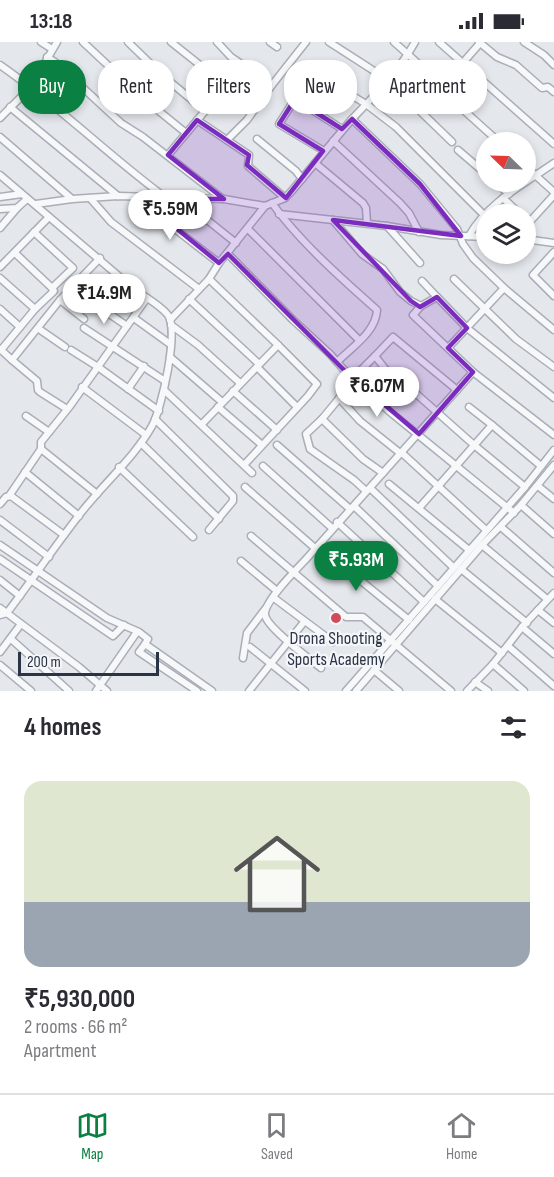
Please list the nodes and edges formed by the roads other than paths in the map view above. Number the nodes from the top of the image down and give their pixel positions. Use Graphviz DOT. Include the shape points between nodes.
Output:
graph roads {
  1 [pos="40,42"];
  2 [pos="57,42"];
  3 [pos="84,42"];
  4 [pos="128,42"];
  5 [pos="171,42"];
  6 [pos="183,42"];
  7 [pos="217,42"];
  8 [pos="270,42"];
  9 [pos="306,42"];
  10 [pos="329,42"];
  11 [pos="394,42"];
  12 [pos="415,42"];
  13 [pos="440,42"];
  14 [pos="480,42"];
  15 [pos="525,42"];
  16 [pos="277,47"];
  17 [pos="178,48"];
  18 [pos="52,49"];
  19 [pos="409,54"];
  20 [pos="47,57"];
  21 [pos="45,60"];
  22 [pos="193,60"];
  23 [pos="235,60"];
  24 [pos="404,60"];
  25 [pos="415,60"];
  26 [pos="458,60"];
  27 [pos="465,60"];
  28 [pos="554,65"];
  29 [pos="0,66"];
  30 [pos="369,68"];
  31 [pos="18,78"];
  32 [pos="272,85"];
  33 [pos="487,86"];
  34 [pos="554,92"];
  35 [pos="18,99"];
  36 [pos="357,99"];
  37 [pos="369,101"];
  38 [pos="366,104"];
  39 [pos="10,107"];
  40 [pos="2,113"];
  41 [pos="62,114"];
  42 [pos="251,114"];
  43 [pos="423,114"];
  44 [pos="468,114"];
  45 [pos="352,119"];
  46 [pos="197,120"];
  47 [pos="342,129"];
  48 [pos="488,132"];
  49 [pos="186,133"];
  50 [pos="0,137"];
  51 [pos="257,139"];
  52 [pos="227,140"];
  53 [pos="333,141"];
  54 [pos="452,142"];
  55 [pos="554,144"];
  56 [pos="458,150"];
  57 [pos="324,151"];
  58 [pos="168,155"];
  59 [pos="315,163"];
  60 [pos="554,163"];
  61 [pos="476,165"];
  62 [pos="0,175"];
  63 [pos="536,176"];
  64 [pos="302,179"];
  65 [pos="503,192"];
  66 [pos="512,192"];
  67 [pos="118,196"];
  68 [pos="506,196"];
  69 [pos="554,196"];
  70 [pos="0,197"];
  71 [pos="25,197"];
  72 [pos="90,198"];
  73 [pos="139,198"];
  74 [pos="285,198"];
  75 [pos="72,199"];
  76 [pos="167,199"];
  77 [pos="224,199"];
  78 [pos="36,204"];
  79 [pos="268,204"];
  80 [pos="497,204"];
  81 [pos="512,204"];
  82 [pos="476,207"];
  83 [pos="17,208"];
  84 [pos="0,209"];
  85 [pos="536,213"];
  86 [pos="279,214"];
  87 [pos="49,217"];
  88 [pos="206,219"];
  89 [pos="333,219"];
  90 [pos="367,223"];
  91 [pos="476,223"];
  92 [pos="387,226"];
  93 [pos="0,228"];
  94 [pos="248,229"];
  95 [pos="34,232"];
  96 [pos="419,232"];
  97 [pos="461,236"];
  98 [pos="469,236"];
  99 [pos="476,236"];
  100 [pos="536,241"];
  101 [pos="236,243"];
  102 [pos="554,243"];
  103 [pos="554,252"];
  104 [pos="15,253"];
  105 [pos="228,254"];
  106 [pos="100,258"];
  107 [pos="219,263"];
  108 [pos="420,263"];
  109 [pos="0,267"];
  110 [pos="0,279"];
  111 [pos="209,279"];
  112 [pos="454,279"];
  113 [pos="422,281"];
  114 [pos="52,288"];
  115 [pos="504,288"];
  116 [pos="198,290"];
  117 [pos="554,296"];
  118 [pos="437,297"];
  119 [pos="147,298"];
  120 [pos="189,299"];
  121 [pos="60,300"];
  122 [pos="95,304"];
  123 [pos="421,306"];
  124 [pos="484,308"];
  125 [pos="0,309"];
  126 [pos="35,309"];
  127 [pos="134,318"];
  128 [pos="84,319"];
  129 [pos="170,322"];
  130 [pos="127,326"];
  131 [pos="20,327"];
  132 [pos="84,328"];
  133 [pos="467,328"];
  134 [pos="39,329"];
  135 [pos="554,330"];
  136 [pos="359,340"];
  137 [pos="171,344"];
  138 [pos="278,345"];
  139 [pos="113,347"];
  140 [pos="448,348"];
  141 [pos="0,349"];
  142 [pos="375,356"];
  143 [pos="170,357"];
  144 [pos="12,360"];
  145 [pos="337,362"];
  146 [pos="144,366"];
  147 [pos="258,366"];
  148 [pos="98,367"];
  149 [pos="554,367"];
  150 [pos="473,372"];
  151 [pos="353,379"];
  152 [pos="165,381"];
  153 [pos="240,383"];
  154 [pos="82,387"];
  155 [pos="128,389"];
  156 [pos="164,390"];
  157 [pos="457,390"];
  158 [pos="234,391"];
  159 [pos="339,398"];
  160 [pos="554,398"];
  161 [pos="220,405"];
  162 [pos="469,406"];
  163 [pos="297,407"];
  164 [pos="67,409"];
  165 [pos="159,411"];
  166 [pos="437,411"];
  167 [pos="26,416"];
  168 [pos="155,419"];
  169 [pos="322,419"];
  170 [pos="202,424"];
  171 [pos="492,424"];
  172 [pos="277,430"];
  173 [pos="49,432"];
  174 [pos="419,434"];
  175 [pos="146,435"];
  176 [pos="554,435"];
  177 [pos="141,443"];
  178 [pos="262,445"];
  179 [pos="276,445"];
  180 [pos="474,445"];
  181 [pos="41,449"];
  182 [pos="554,450"];
  183 [pos="401,453"];
  184 [pos="244,465"];
  185 [pos="554,465"];
  186 [pos="263,466"];
  187 [pos="456,466"];
  188 [pos="540,466"];
  189 [pos="119,468"];
  190 [pos="25,472"];
  191 [pos="252,473"];
  192 [pos="383,473"];
  193 [pos="389,484"];
  194 [pos="538,486"];
  195 [pos="246,487"];
  196 [pos="438,487"];
  197 [pos="525,487"];
  198 [pos="368,490"];
  199 [pos="97,494"];
  200 [pos="9,496"];
  201 [pos="554,499"];
  202 [pos="0,504"];
  203 [pos="521,505"];
  204 [pos="352,507"];
  205 [pos="507,507"];
  206 [pos="419,508"];
  207 [pos="514,513"];
  208 [pos="79,516"];
  209 [pos="219,519"];
  210 [pos="0,520"];
  211 [pos="337,522"];
  212 [pos="501,527"];
  213 [pos="332,528"];
  214 [pos="209,530"];
  215 [pos="486,530"];
  216 [pos="554,534"];
  217 [pos="64,535"];
  218 [pos="252,536"];
  219 [pos="193,537"];
  220 [pos="0,545"];
  221 [pos="482,545"];
  222 [pos="317,547"];
  223 [pos="469,549"];
  224 [pos="49,557"];
  225 [pos="0,559"];
  226 [pos="241,561"];
  227 [pos="454,568"];
  228 [pos="461,569"];
  229 [pos="39,572"];
  230 [pos="294,572"];
  231 [pos="554,573"];
  232 [pos="0,580"];
  233 [pos="32,581"];
  234 [pos="438,586"];
  235 [pos="554,593"];
  236 [pos="276,594"];
  237 [pos="20,596"];
  238 [pos="435,599"];
  239 [pos="547,599"];
  240 [pos="424,602"];
  241 [pos="0,608"];
  242 [pos="266,608"];
  243 [pos="538,610"];
  244 [pos="3,614"];
  245 [pos="409,620"];
  246 [pos="304,622"];
  247 [pos="554,623"];
  248 [pos="21,624"];
  249 [pos="124,625"];
  250 [pos="525,625"];
  251 [pos="137,632"];
  252 [pos="11,639"];
  253 [pos="289,642"];
  254 [pos="333,642"];
  255 [pos="394,642"];
  256 [pos="145,644"];
  257 [pos="508,646"];
  258 [pos="250,647"];
  259 [pos="0,652"];
  260 [pos="502,653"];
  261 [pos="554,654"];
  262 [pos="243,658"];
  263 [pos="271,664"];
  264 [pos="493,664"];
  265 [pos="0,665"];
  266 [pos="321,668"];
  267 [pos="374,670"];
  268 [pos="475,682"];
  269 [pos="554,686"];
  270 [pos="98,688"];
  271 [pos="31,691"];
  272 [pos="69,691"];
  273 [pos="107,691"];
  274 [pos="197,691"];
  275 [pos="212,691"];
  276 [pos="249,691"];
  277 [pos="305,691"];
  278 [pos="346,691"];
  279 [pos="356,691"];
  280 [pos="399,691"];
  281 [pos="451,691"];
  282 [pos="467,691"];
  283 [pos="488,691"];
  284 [pos="524,691"];
  1 -- 18 [label="street"];
  2 -- 18 [label="street"];
  3 -- 49 [label="street"];
  4 -- 46 [label="street" via="205,111"];
  5 -- 17 [label="street"];
  6 -- 17 [label="street"];
  7 -- 23 [label="street"];
  8 -- 16 [label="street"];
  9 -- 32 [label="street"];
  10 -- 30 [label="street"];
  11 -- 19 [label="street"];
  12 -- 19 [label="street"];
  13 -- 26 [label="street"];
  14 -- 27 [label="street"];
  14 -- 34 [label="street" via="542,88"];
  15 -- 28 [label="street"];
  17 -- 22 [label="street"];
  18 -- 20 [label="street"];
  19 -- 24 [label="street"];
  19 -- 25 [label="street"];
  20 -- 21 [label="street"];
  20 -- 58 [label="street" via="122,123"];
  29 -- 31 [label="street"];
  33 -- 55 [label="street"];
  35 -- 39 [label="street"];
  36 -- 38 [label="street"];
  37 -- 38 [label="street"];
  38 -- 45 [label="street"];
  38 -- 82 [label="street" via="396,127"];
  39 -- 40 [label="street"];
  39 -- 67 [label="street"];
  41 -- 76 [label="street"];
  42 -- 52 [label="street"];
  43 -- 54 [label="street"];
  44 -- 48 [label="street"];
  45 -- 47 [label="street"];
  45 -- 97 [label="street" via="420,184"];
  46 -- 49 [label="street"];
  46 -- 52 [label="street"];
  47 -- 53 [label="street"];
  47 -- 57 [label="street" via="295,99 279,124"];
  49 -- 58 [label="street"];
  50 -- 75 [label="street"];
  51 -- 64 [label="street"];
  52 -- 74 [label="street" via="249,155 248,166"];
  53 -- 57 [label="street"];
  53 -- 96 [label="street" via="395,197"];
  56 -- 61 [label="street"];
  57 -- 59 [label="street"];
  58 -- 77 [label="street"];
  59 -- 64 [label="street"];
  59 -- 90 [label="street" via="363,203"];
  60 -- 63 [label="street"];
  62 -- 71 [label="street"];
  63 -- 69 [label="street"];
  64 -- 74 [label="street"];
  65 -- 68 [label="street"];
  66 -- 68 [label="street"];
  67 -- 72 [label="street"];
  67 -- 73 [label="street"];
  68 -- 80 [label="street"];
  68 -- 81 [label="street"];
  69 -- 85 [label="street"];
  70 -- 71 [label="street"];
  71 -- 78 [label="street"];
  71 -- 83 [label="street"];
  72 -- 75 [label="street"];
  72 -- 116 [label="street" via="111,222"];
  73 -- 76 [label="street"];
  73 -- 107 [label="street"];
  74 -- 79 [label="street"];
  75 -- 78 [label="street"];
  76 -- 77 [label="street"];
  77 -- 79 [label="street"];
  78 -- 87 [label="street"];
  79 -- 86 [label="street"];
  79 -- 94 [label="street"];
  83 -- 84 [label="street"];
  83 -- 93 [label="street"];
  86 -- 89 [label="street"];
  86 -- 136 [label="street" via="377,310 376,320"];
  87 -- 95 [label="street"];
  87 -- 106 [label="street"];
  88 -- 101 [label="street"];
  89 -- 90 [label="street"];
  89 -- 123 [label="street" via="400,292"];
  90 -- 92 [label="street"];
  91 -- 98 [label="street"];
  92 -- 96 [label="street"];
  92 -- 108 [label="street"];
  94 -- 101 [label="street"];
  94 -- 136 [label="street"];
  95 -- 104 [label="street"];
  95 -- 114 [label="street" via="73,268"];
  96 -- 97 [label="street"];
  97 -- 98 [label="street"];
  97 -- 115 [label="street" via="473,258"];
  98 -- 99 [label="street"];
  100 -- 102 [label="street"];
  101 -- 105 [label="street"];
  103 -- 117 [label="street" via="533,275"];
  104 -- 109 [label="street"];
  104 -- 114 [label="street"];
  105 -- 107 [label="street"];
  105 -- 145 [label="street"];
  106 -- 119 [label="street"];
  106 -- 121 [label="street"];
  107 -- 111 [label="street"];
  110 -- 126 [label="street"];
  111 -- 116 [label="street"];
  111 -- 138 [label="street"];
  112 -- 124 [label="street"];
  113 -- 118 [label="street"];
  114 -- 126 [label="street" via="54,291"];
  115 -- 124 [label="street"];
  115 -- 135 [label="street"];
  116 -- 120 [label="street"];
  118 -- 123 [label="street"];
  118 -- 133 [label="street"];
  119 -- 127 [label="street"];
  119 -- 129 [label="street" via="168,315"];
  120 -- 129 [label="street"];
  120 -- 147 [label="street"];
  121 -- 128 [label="street"];
  121 -- 134 [label="street"];
  122 -- 130 [label="street"];
  123 -- 140 [label="street" via="413,315"];
  124 -- 133 [label="street"];
  124 -- 149 [label="street" via="516,339"];
  125 -- 131 [label="street"];
  126 -- 131 [label="street"];
  127 -- 130 [label="street"];
  127 -- 137 [label="street"];
  129 -- 137 [label="street"];
  129 -- 153 [label="street"];
  130 -- 139 [label="street"];
  131 -- 141 [label="street"];
  132 -- 139 [label="street"];
  133 -- 140 [label="street"];
  133 -- 160 [label="street"];
  134 -- 144 [label="street"];
  134 -- 148 [label="street"];
  136 -- 145 [label="street"];
  137 -- 143 [label="street"];
  138 -- 147 [label="street"];
  138 -- 163 [label="street" via="317,384"];
  139 -- 146 [label="street"];
  139 -- 148 [label="street"];
  140 -- 150 [label="street"];
  141 -- 144 [label="street"];
  142 -- 151 [label="street"];
  142 -- 157 [label="street" via="393,337"];
  142 -- 166 [label="street" via="390,375"];
  143 -- 152 [label="street"];
  143 -- 161 [label="street"];
  144 -- 164 [label="street" via="37,381 40,392"];
  145 -- 151 [label="street"];
  146 -- 152 [label="street"];
  146 -- 155 [label="street"];
  147 -- 153 [label="street"];
  147 -- 163 [label="street"];
  148 -- 154 [label="street"];
  148 -- 155 [label="street"];
  150 -- 157 [label="street"];
  150 -- 176 [label="street"];
  151 -- 159 [label="street"];
  151 -- 174 [label="street"];
  152 -- 156 [label="street"];
  153 -- 158 [label="street"];
  154 -- 164 [label="street"];
  154 -- 175 [label="street"];
  155 -- 165 [label="street"];
  156 -- 165 [label="street"];
  156 -- 170 [label="street"];
  157 -- 166 [label="street"];
  158 -- 161 [label="street"];
  158 -- 172 [label="street"];
  159 -- 169 [label="street"];
  159 -- 183 [label="street"];
  161 -- 170 [label="street"];
  161 -- 178 [label="street"];
  162 -- 171 [label="street"];
  163 -- 172 [label="street"];
  164 -- 173 [label="street"];
  165 -- 168 [label="street"];
  166 -- 174 [label="street"];
  166 -- 180 [label="street"];
  167 -- 173 [label="street"];
  168 -- 175 [label="street"];
  168 -- 209 [label="street" via="231,492 233,501"];
  169 -- 192 [label="street"];
  169 -- 198 [label="street" via="306,434 310,449"];
  170 -- 184 [label="street"];
  171 -- 180 [label="street"];
  171 -- 188 [label="street"];
  172 -- 178 [label="street"];
  173 -- 181 [label="street"];
  174 -- 183 [label="street"];
  174 -- 187 [label="street"];
  175 -- 177 [label="street"];
  177 -- 189 [label="street"];
  177 -- 209 [label="street"];
  178 -- 184 [label="street"];
  179 -- 204 [label="street"];
  180 -- 187 [label="street"];
  180 -- 197 [label="street"];
  181 -- 190 [label="street"];
  181 -- 199 [label="street"];
  182 -- 188 [label="street"];
  183 -- 192 [label="street"];
  183 -- 196 [label="street"];
  184 -- 191 [label="street"];
  185 -- 194 [label="street"];
  186 -- 213 [label="street"];
  187 -- 196 [label="street"];
  187 -- 205 [label="street"];
  188 -- 197 [label="street"];
  189 -- 199 [label="street"];
  189 -- 219 [label="street"];
  190 -- 200 [label="street"];
  190 -- 208 [label="street"];
  192 -- 198 [label="street"];
  193 -- 206 [label="street"];
  194 -- 201 [label="street"];
  194 -- 203 [label="street"];
  195 -- 222 [label="street"];
  196 -- 206 [label="street"];
  196 -- 215 [label="street"];
  197 -- 205 [label="street"];
  198 -- 204 [label="street"];
  198 -- 227 [label="street"];
  199 -- 208 [label="street"];
  200 -- 202 [label="street"];
  200 -- 217 [label="street"];
  203 -- 207 [label="street"];
  203 -- 216 [label="street"];
  204 -- 211 [label="street"];
  204 -- 234 [label="street"];
  205 -- 207 [label="street"];
  205 -- 215 [label="street"];
  206 -- 223 [label="street"];
  207 -- 212 [label="street"];
  208 -- 217 [label="street"];
  209 -- 214 [label="street"];
  210 -- 224 [label="street"];
  211 -- 213 [label="street"];
  211 -- 240 [label="street"];
  212 -- 221 [label="street"];
  212 -- 231 [label="street"];
  213 -- 222 [label="street"];
  215 -- 223 [label="street"];
  217 -- 224 [label="street"];
  218 -- 230 [label="street"];
  220 -- 229 [label="street"];
  221 -- 228 [label="street"];
  221 -- 239 [label="street"];
  222 -- 230 [label="street"];
  222 -- 245 [label="street"];
  223 -- 227 [label="street"];
  224 -- 229 [label="street"];
  225 -- 233 [label="street"];
  226 -- 236 [label="street"];
  227 -- 234 [label="street"];
  228 -- 238 [label="street"];
  228 -- 250 [label="street"];
  229 -- 233 [label="street"];
  229 -- 249 [label="street" via="107,618"];
  230 -- 236 [label="street"];
  230 -- 255 [label="street" via="346,617 361,616"];
  232 -- 237 [label="street"];
  233 -- 237 [label="street"];
  233 -- 249 [label="street" via="113,636"];
  234 -- 240 [label="street"];
  235 -- 239 [label="street"];
  236 -- 242 [label="street"];
  236 -- 246 [label="street"];
  237 -- 244 [label="street"];
  238 -- 255 [label="street"];
  238 -- 260 [label="street"];
  239 -- 243 [label="street"];
  240 -- 245 [label="street"];
  241 -- 244 [label="street"];
  242 -- 253 [label="street" via="268,622"];
  242 -- 262 [label="street" via="247,633"];
  243 -- 247 [label="street"];
  243 -- 250 [label="street"];
  244 -- 248 [label="street"];
  245 -- 255 [label="street"];
  246 -- 253 [label="street"];
  246 -- 254 [label="street"];
  248 -- 252 [label="street"];
  248 -- 270 [label="street" via="79,667"];
  249 -- 251 [label="street"];
  250 -- 257 [label="street"];
  250 -- 261 [label="street"];
  251 -- 256 [label="street" via="148,639"];
  251 -- 270 [label="street"];
  252 -- 259 [label="street"];
  252 -- 272 [label="street"];
  253 -- 263 [label="street"];
  253 -- 266 [label="street"];
  255 -- 267 [label="street"];
  255 -- 278 [label="street"];
  255 -- 281 [label="street"];
  256 -- 274 [label="street" via="139,652"];
  256 -- 275 [label="street"];
  257 -- 260 [label="street"];
  257 -- 269 [label="street"];
  258 -- 263 [label="street"];
  260 -- 264 [label="street"];
  263 -- 276 [label="street"];
  263 -- 277 [label="street"];
  264 -- 268 [label="street"];
  264 -- 284 [label="street"];
  265 -- 271 [label="street"];
  267 -- 279 [label="street"];
  267 -- 280 [label="street"];
  268 -- 282 [label="street"];
  268 -- 283 [label="street"];
  270 -- 273 [label="street"];
}
